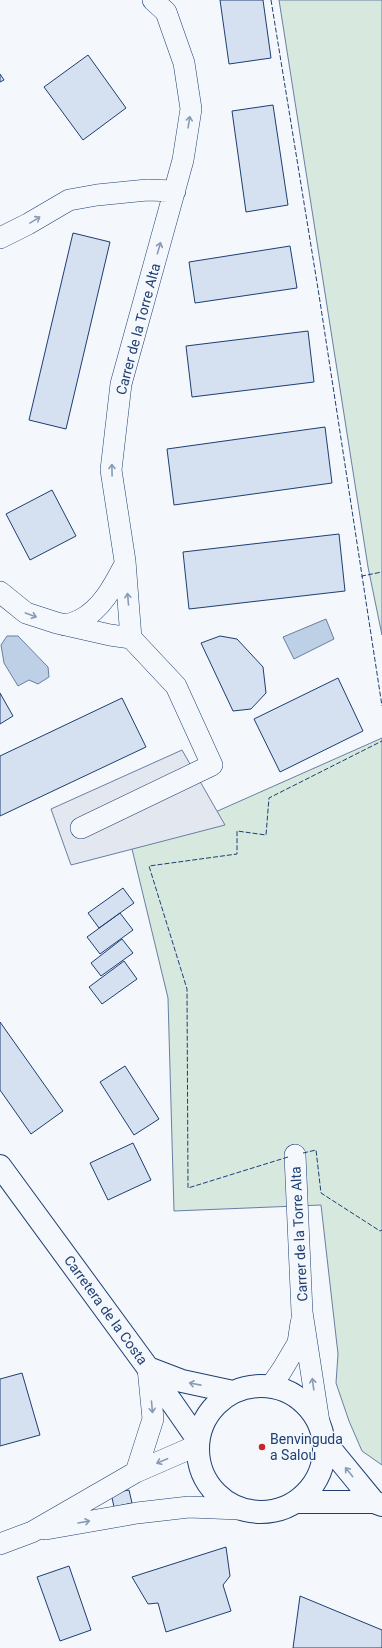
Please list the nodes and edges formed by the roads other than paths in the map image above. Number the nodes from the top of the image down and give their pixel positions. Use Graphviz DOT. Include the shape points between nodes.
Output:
graph roads {
  1 [pos="153,0"];
  2 [pos="175,191"];
  3 [pos="0,238"];
  4 [pos="125,564"];
  5 [pos="0,592"];
  6 [pos="65,625"];
  7 [pos="131,638"];
  8 [pos="81,828"];
  9 [pos="295,1155"];
  10 [pos="0,1166"];
  11 [pos="302,1312"];
  12 [pos="148,1368"];
  13 [pos="271,1386"];
  14 [pos="233,1392"];
  15 [pos="321,1432"];
  16 [pos="198,1443"];
  17 [pos="136,1472"];
  18 [pos="296,1502"];
  19 [pos="378,1504"];
  20 [pos="240,1509"];
  21 [pos="32,1532"];
  22 [pos="0,1544"];
  2 -- 1 [label="street, Carrer de la Torre Alta, one-way" via="191,109 184,63 166,12"];
  3 -- 2 [label="street, one-way" via="69,200 146,190"];
  4 -- 2 [label="street, Carrer de la Torre Alta, one-way" via="111,470 121,384"];
  4 -- 6 [label="street" via="113,588 97,608 80,620"];
  7 -- 4 [label="street, Carrer de la Torre Alta, one-way"];
  5 -- 6 [label="street, one-way" via="26,613"];
  6 -- 7 [label="street"];
  7 -- 8 [label="street" via="176,686 212,765"];
  9 -- 11 [label="street, Carrer de la Torre Alta"];
  10 -- 12 [label="street, Carretera de la Costa"];
  11 -- 13 [label="street, Carrer de la Torre Alta" via="298,1343"];
  15 -- 11 [label="street, Carrer de la Torre Alta, one-way"];
  14 -- 12 [label="street, one-way" via="182,1382"];
  12 -- 16 [label="street"];
  12 -- 17 [label="street, Carretera de la Costa, one-way" via="153,1419"];
  13 -- 14 [label="street" via="252,1386"];
  13 -- 15 [label="street" via="291,1392 307,1405"];
  14 -- 16 [label="street" via="217,1404 205,1420"];
  15 -- 18 [label="street" via="324,1459 318,1476 309,1490"];
  19 -- 15 [label="street, one-way"];
  16 -- 17 [label="street, one-way"];
  16 -- 20 [label="street" via="200,1465 208,1484 222,1499"];
  17 -- 21 [label="street"];
  18 -- 19 [label="street"];
  18 -- 20 [label="street" via="278,1510 259,1512"];
  21 -- 20 [label="street, one-way" via="137,1513 188,1507"];
  21 -- 22 [label="street"];
}
